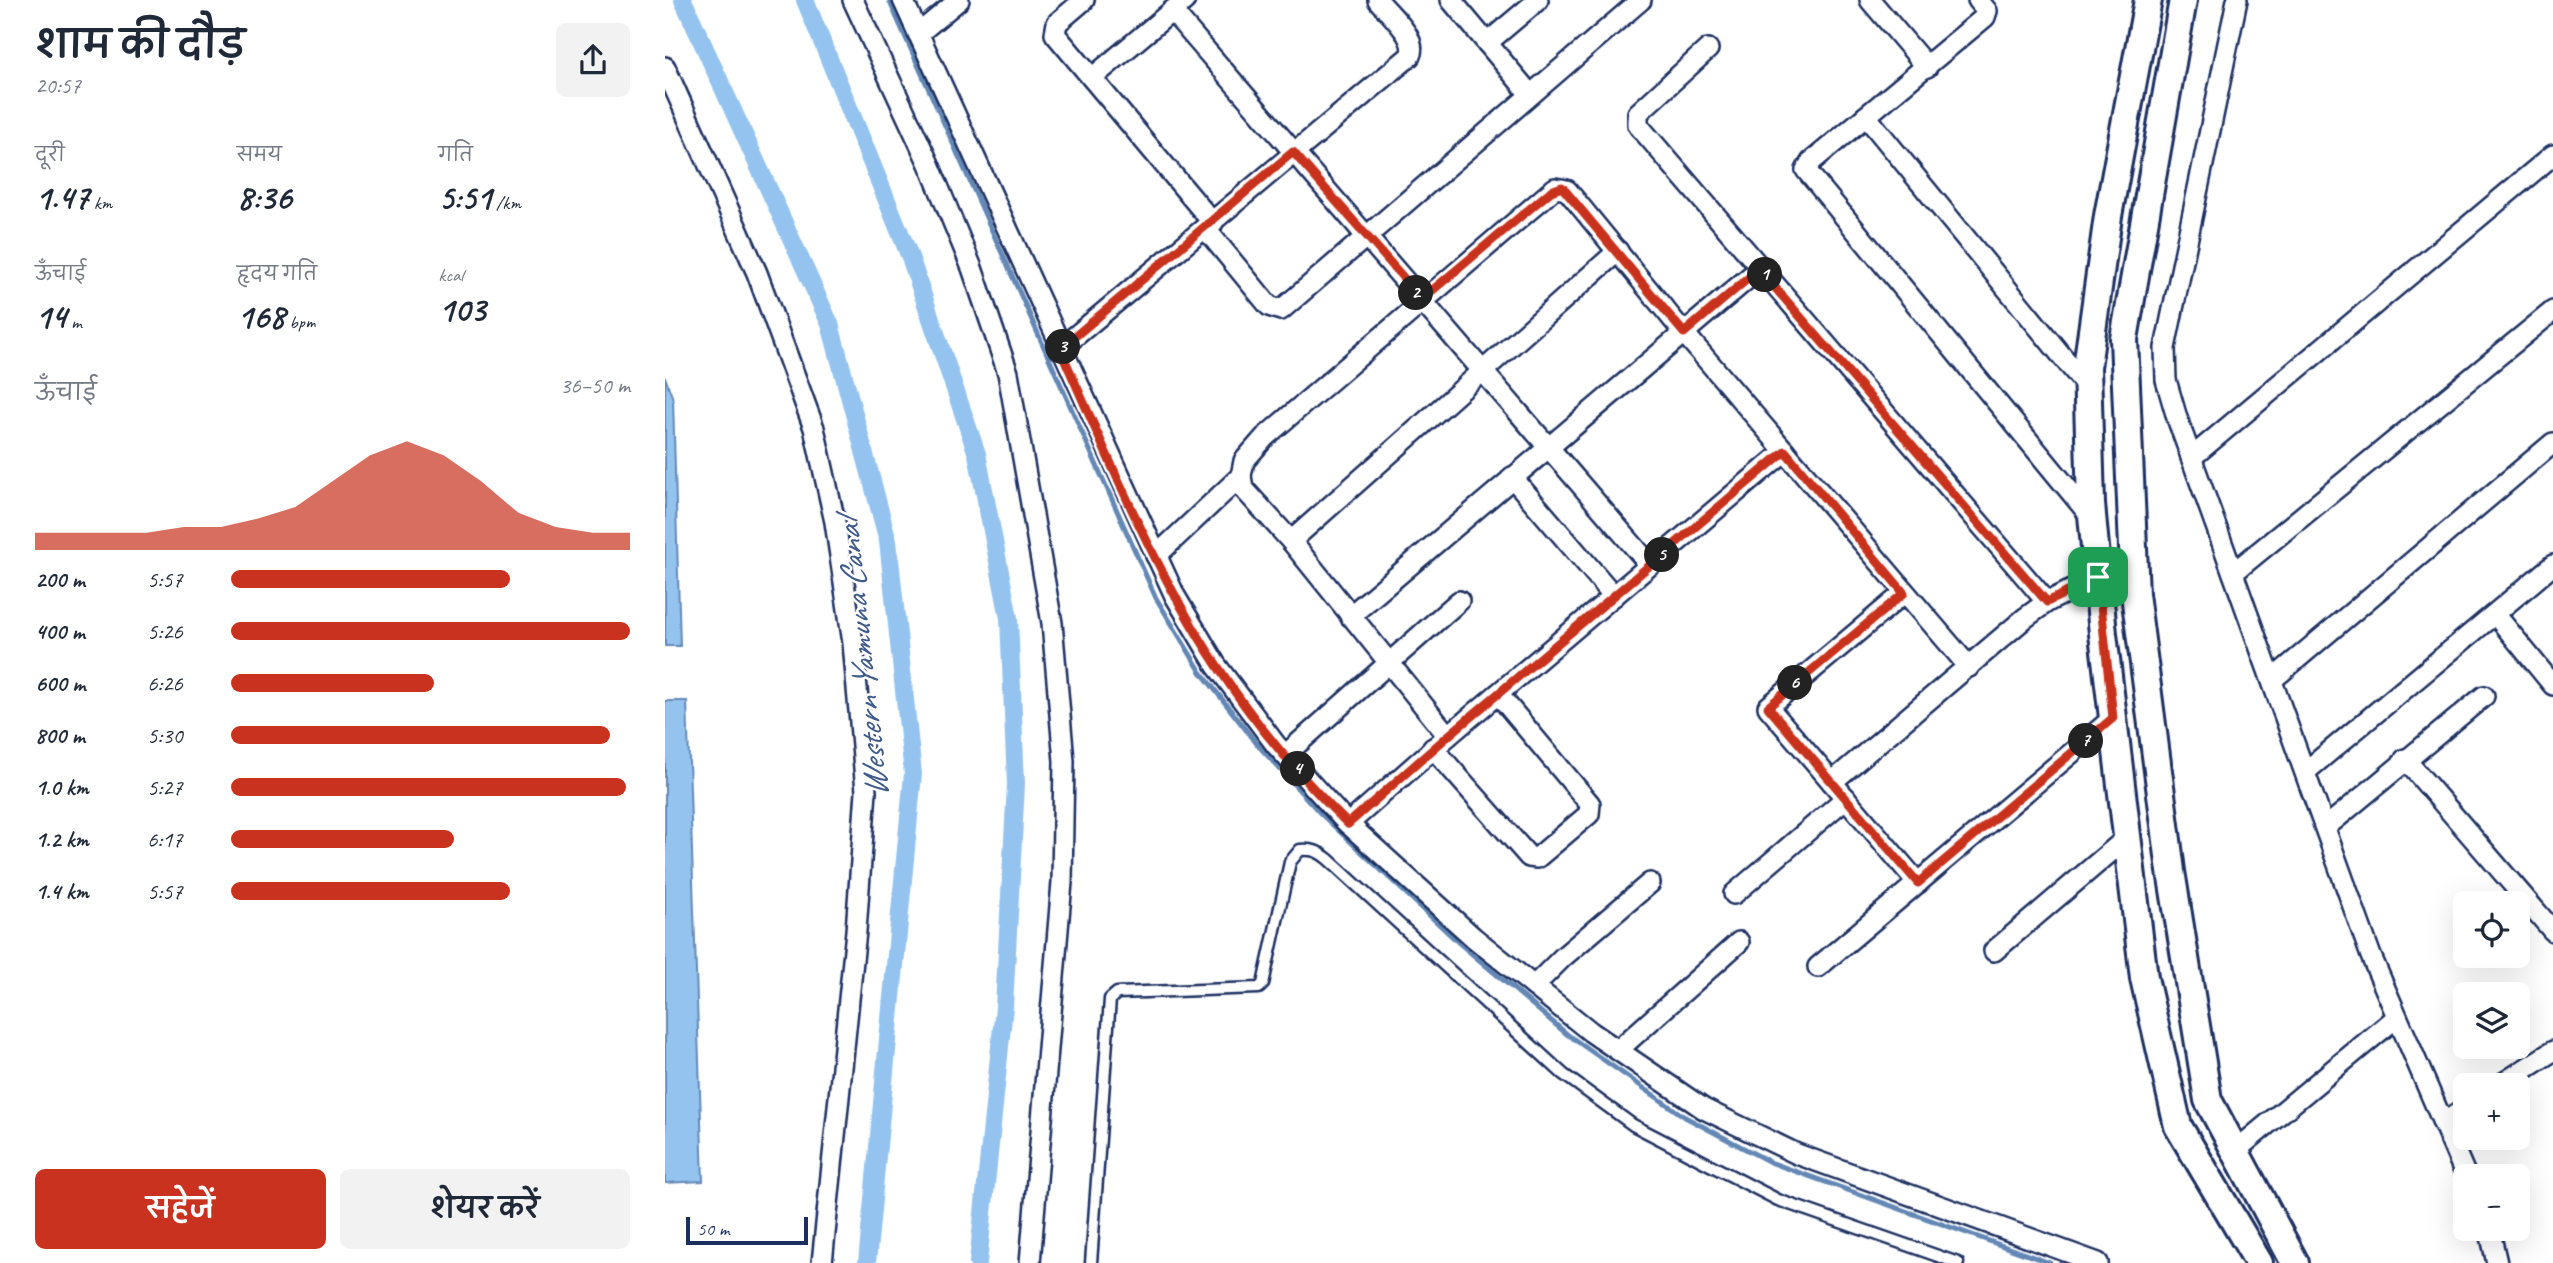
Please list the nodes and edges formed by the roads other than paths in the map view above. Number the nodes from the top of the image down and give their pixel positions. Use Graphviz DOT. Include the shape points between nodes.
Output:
graph roads {
  1 [pos="853,0"];
  2 [pos="903,0"];
  3 [pos="959,0"];
  4 [pos="1084,0"];
  5 [pos="1378,0"];
  6 [pos="1451,0"];
  7 [pos="1538,0"];
  8 [pos="1641,0"];
  9 [pos="1870,0"];
  10 [pos="1977,0"];
  11 [pos="2148,0"];
  12 [pos="2183,0"];
  13 [pos="2237,0"];
  14 [pos="1178,5"];
  15 [pos="918,34"];
  16 [pos="1487,43"];
  17 [pos="1708,49"];
  18 [pos="665,67"];
  19 [pos="1927,67"];
  20 [pos="1092,78"];
  21 [pos="1529,93"];
  22 [pos="1866,116"];
  23 [pos="1293,152"];
  24 [pos="2553,155"];
  25 [pos="1209,226"];
  26 [pos="1366,236"];
  27 [pos="1618,251"];
  28 [pos="1759,269"];
  29 [pos="1422,299"];
  30 [pos="2553,311"];
  31 [pos="1684,333"];
  32 [pos="1060,349"];
  33 [pos="1483,372"];
  34 [pos="2088,388"];
  35 [pos="2553,443"];
  36 [pos="1546,448"];
  37 [pos="1785,451"];
  38 [pos="2192,458"];
  39 [pos="1241,476"];
  40 [pos="1512,477"];
  41 [pos="2092,518"];
  42 [pos="1291,541"];
  43 [pos="1156,556"];
  44 [pos="1650,565"];
  45 [pos="2553,565"];
  46 [pos="2233,573"];
  47 [pos="2098,577"];
  48 [pos="1904,593"];
  49 [pos="1614,596"];
  50 [pos="1459,601"];
  51 [pos="2047,602"];
  52 [pos="2495,614"];
  53 [pos="1350,615"];
  54 [pos="1390,661"];
  55 [pos="1969,667"];
  56 [pos="2271,680"];
  57 [pos="2553,685"];
  58 [pos="1498,694"];
  59 [pos="2484,696"];
  60 [pos="2113,718"];
  61 [pos="1441,742"];
  62 [pos="1285,755"];
  63 [pos="2405,759"];
  64 [pos="2305,772"];
  65 [pos="1832,782"];
  66 [pos="1846,798"];
  67 [pos="1348,824"];
  68 [pos="2326,827"];
  69 [pos="2128,838"];
  70 [pos="1650,883"];
  71 [pos="1918,883"];
  72 [pos="1734,894"];
  73 [pos="2553,932"];
  74 [pos="1739,942"];
  75 [pos="1994,951"];
  76 [pos="1818,967"];
  77 [pos="1534,986"];
  78 [pos="2397,1017"];
  79 [pos="1618,1050"];
  80 [pos="2553,1051"];
  81 [pos="2519,1073"];
  82 [pos="2453,1116"];
  83 [pos="2443,1123"];
  84 [pos="2235,1151"];
  85 [pos="2461,1164"];
  86 [pos="2493,1241"];
  87 [pos="2498,1241"];
  88 [pos="822,1263"];
  89 [pos="1030,1263"];
  90 [pos="1091,1263"];
  91 [pos="1958,1263"];
  92 [pos="2098,1263"];
  93 [pos="2259,1263"];
  94 [pos="2295,1263"];
  95 [pos="2497,1263"];
  96 [pos="2512,1263"];
  1 -- 89 [label="street" via="967,255 1008,373 1052,623 1064,761 1062,882"];
  2 -- 15 [label="street"];
  3 -- 15 [label="street"];
  4 -- 20 [label="street" via="1054,29"];
  5 -- 23 [label="street" via="1408,36 1410,56"];
  6 -- 16 [label="street"];
  7 -- 16 [label="street"];
  8 -- 21 [label="street"];
  9 -- 19 [label="street"];
  10 -- 19 [label="street" via="1988,14"];
  11 -- 34 [label="street" via="2108,216"];
  12 -- 84 [label="street" via="2124,338 2134,594 2208,1100"];
  13 -- 38 [label="street" via="2165,348 2166,380"];
  14 -- 20 [label="street"];
  14 -- 23 [label="street"];
  15 -- 32 [label="street"];
  16 -- 21 [label="street"];
  17 -- 28 [label="street" via="1638,113 1636,120"];
  18 -- 88 [label="street" via="757,273 814,428 835,522 853,643 866,790"];
  19 -- 22 [label="street"];
  20 -- 25 [label="street"];
  21 -- 26 [label="street"];
  22 -- 34 [label="street"];
  22 -- 41 [label="street" via="1811,162 1807,173"];
  23 -- 25 [label="street"];
  23 -- 26 [label="street"];
  24 -- 38 [label="street"];
  25 -- 26 [label="street" via="1274,310 1289,306"];
  25 -- 32 [label="street"];
  26 -- 29 [label="street"];
  27 -- 29 [label="street" via="1567,190 1555,188"];
  27 -- 31 [label="street"];
  27 -- 33 [label="street"];
  28 -- 31 [label="street"];
  28 -- 51 [label="street"];
  29 -- 33 [label="street"];
  29 -- 39 [label="street" via="1265,437 1244,461"];
  30 -- 46 [label="street"];
  31 -- 36 [label="street"];
  31 -- 37 [label="street"];
  32 -- 43 [label="street"];
  33 -- 36 [label="street"];
  33 -- 42 [label="street"];
  34 -- 41 [label="street"];
  35 -- 56 [label="street"];
  36 -- 40 [label="street"];
  36 -- 44 [label="street"];
  37 -- 44 [label="street"];
  37 -- 48 [label="street"];
  38 -- 46 [label="street"];
  39 -- 42 [label="street" via="1244,488"];
  39 -- 43 [label="street"];
  40 -- 49 [label="street"];
  40 -- 53 [label="street"];
  41 -- 47 [label="street"];
  42 -- 53 [label="street"];
  43 -- 62 [label="street" via="1216,665"];
  44 -- 49 [label="street"];
  45 -- 52 [label="street"];
  46 -- 56 [label="street"];
  47 -- 51 [label="street"];
  47 -- 60 [label="street"];
  48 -- 55 [label="street"];
  48 -- 65 [label="street" via="1768,707"];
  49 -- 58 [label="street"];
  50 -- 54 [label="street"];
  51 -- 55 [label="street"];
  52 -- 57 [label="street"];
  52 -- 64 [label="street"];
  53 -- 54 [label="street"];
  54 -- 61 [label="street"];
  54 -- 62 [label="street"];
  55 -- 65 [label="street"];
  56 -- 64 [label="street"];
  58 -- 61 [label="street"];
  58 -- 61 [label="street" via="1590,804 1589,814 1537,858 1529,857"];
  59 -- 63 [label="street"];
  60 -- 69 [label="street"];
  60 -- 71 [label="street"];
  61 -- 67 [label="street"];
  62 -- 67 [label="street"];
  63 -- 68 [label="street"];
  63 -- 73 [label="street"];
  64 -- 68 [label="street"];
  65 -- 66 [label="street"];
  66 -- 71 [label="street"];
  66 -- 72 [label="street"];
  67 -- 77 [label="street"];
  68 -- 78 [label="street"];
  69 -- 75 [label="street"];
  69 -- 93 [label="street" via="2144,978 2178,1126"];
  70 -- 77 [label="street"];
  71 -- 76 [label="street"];
  74 -- 79 [label="street"];
  77 -- 79 [label="street"];
  78 -- 83 [label="street"];
  78 -- 84 [label="street"];
  79 -- 92 [label="street" via="1704,1109 1797,1154"];
  80 -- 81 [label="street"];
  82 -- 83 [label="street"];
  83 -- 85 [label="street"];
  84 -- 94 [label="street"];
  86 -- 95 [label="street"];
  87 -- 96 [label="street"];
  90 -- 91 [label="lane" via="1109,999 1117,993 1259,988 1290,862 1300,850 1309,849 1328,859 1563,1074 1633,1125 1778,1200"];
}
